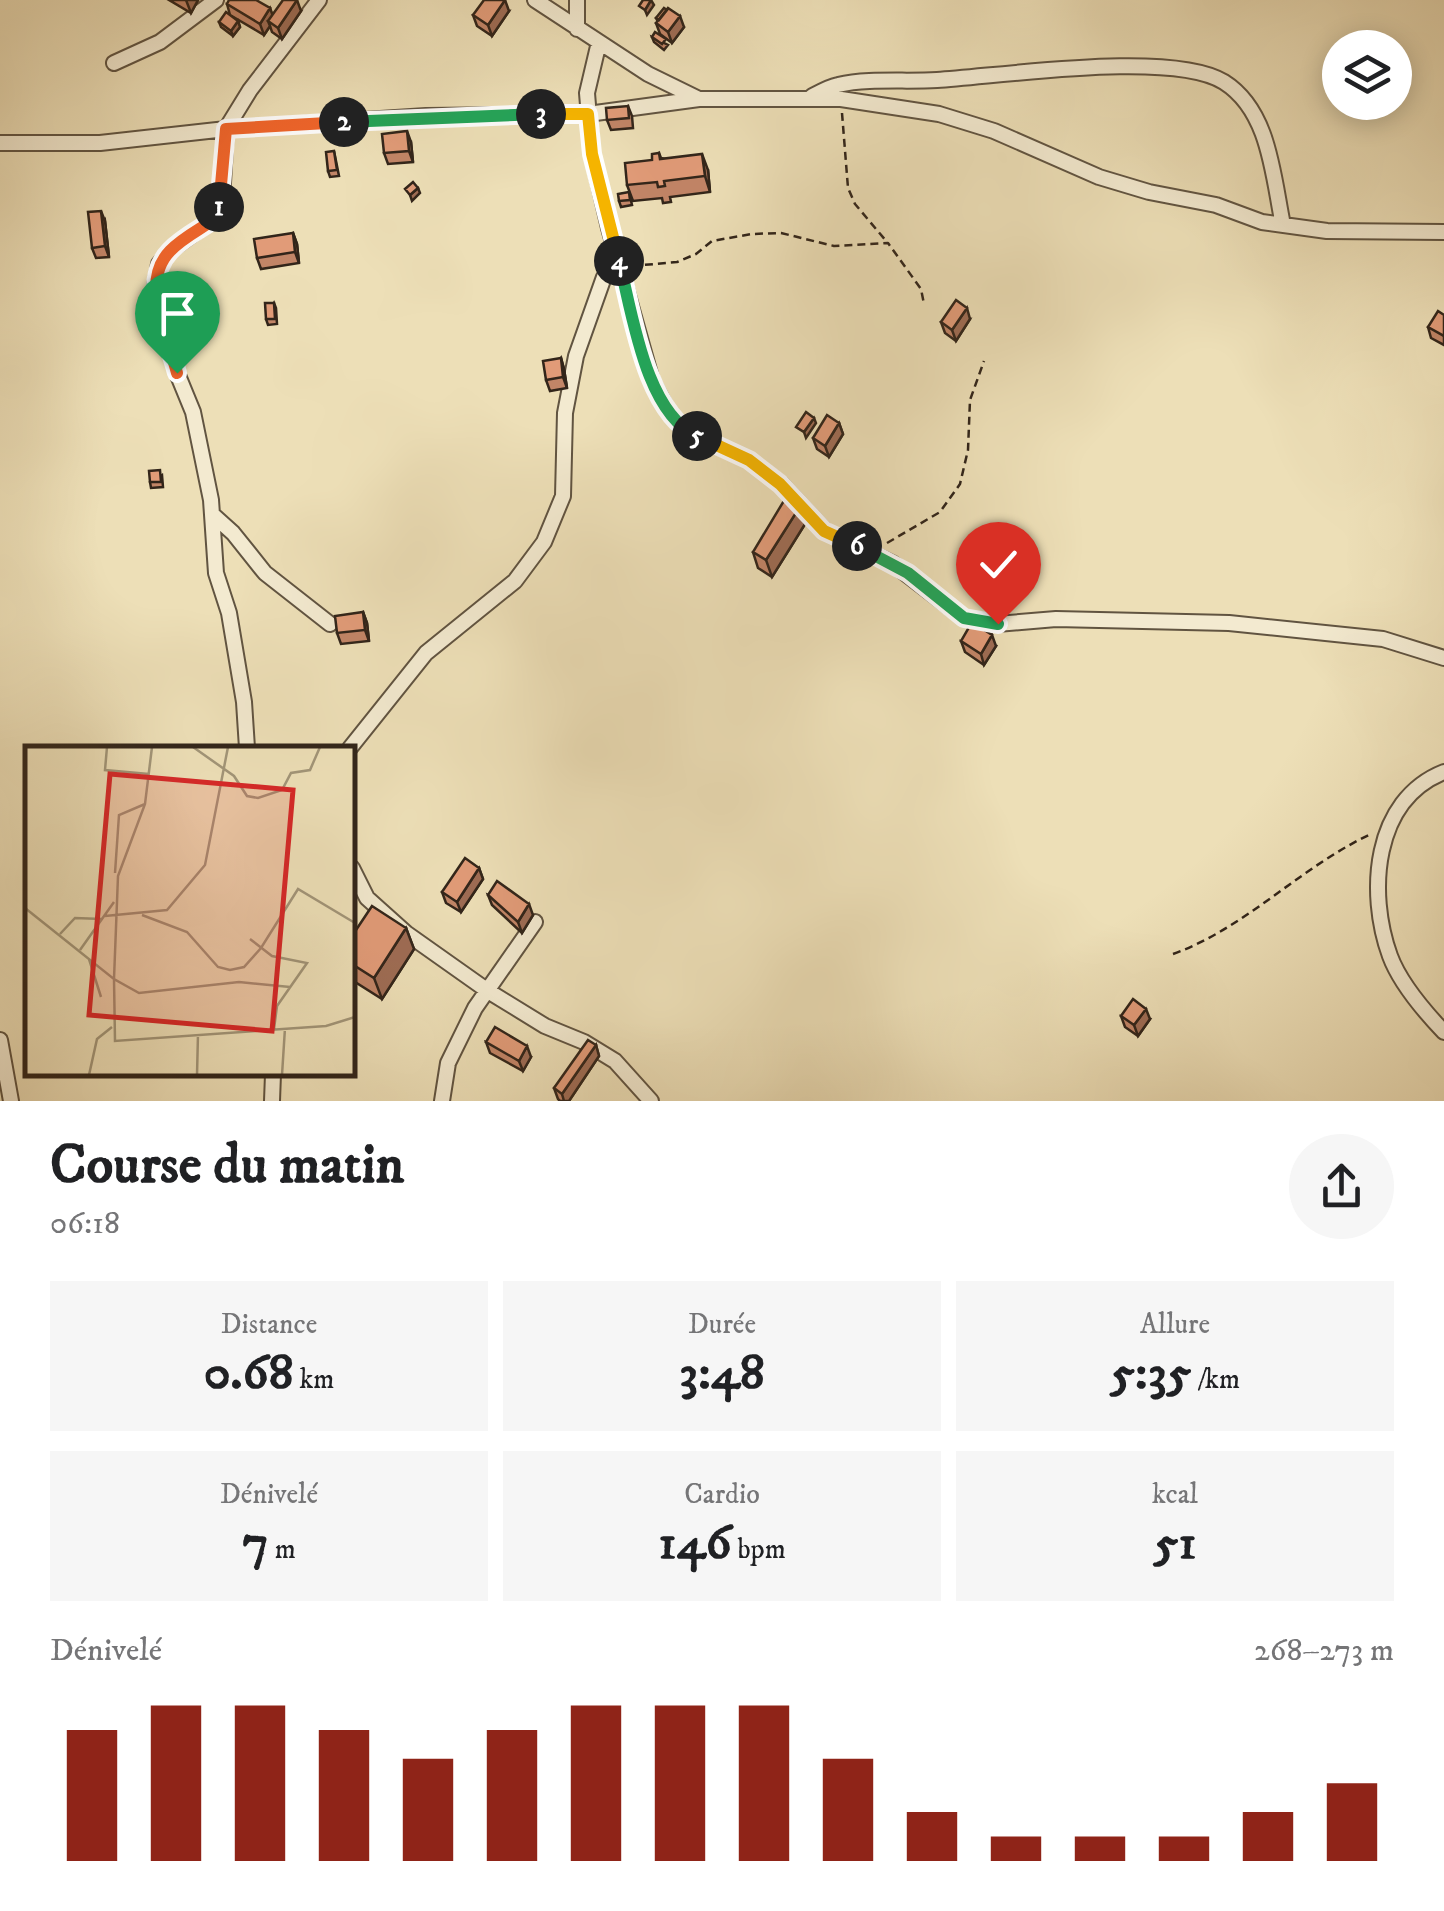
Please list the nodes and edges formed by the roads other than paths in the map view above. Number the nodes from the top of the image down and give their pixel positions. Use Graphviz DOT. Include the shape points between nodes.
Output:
graph roads {
  1 [pos="216,0"];
  2 [pos="319,0"];
  3 [pos="535,0"];
  4 [pos="576,0"];
  5 [pos="577,28"];
  6 [pos="600,42"];
  7 [pos="114,63"];
  8 [pos="699,99"];
  9 [pos="808,99"];
  10 [pos="588,114"];
  11 [pos="226,129"];
  12 [pos="0,142"];
  13 [pos="1283,226"];
  14 [pos="1444,232"];
  15 [pos="620,266"];
  16 [pos="213,516"];
  17 [pos="330,624"];
  18 [pos="1444,658"];
  19 [pos="247,746"];
  20 [pos="352,746"];
  21 [pos="1444,772"];
  22 [pos="355,877"];
  23 [pos="535,922"];
  24 [pos="488,991"];
  25 [pos="1444,1032"];
  26 [pos="0,1040"];
  27 [pos="273,1076"];
  28 [pos="11,1101"];
  29 [pos="272,1101"];
  30 [pos="442,1101"];
  31 [pos="651,1101"];
  1 -- 7 [label="street" via="172,35"];
  2 -- 11 [label="street"];
  3 -- 5 [label="street"];
  4 -- 5 [label="street"];
  5 -- 6 [label="street"];
  6 -- 8 [label="street"];
  6 -- 10 [label="street"];
  8 -- 9 [label="street"];
  8 -- 10 [label="street"];
  9 -- 13 [label="street" via="939,114 1099,177"];
  9 -- 13 [label="street" via="842,84 1114,66 1205,73 1242,97 1258,118"];
  10 -- 11 [label="street"];
  10 -- 15 [label="street"];
  11 -- 12 [label="street" via="100,143"];
  11 -- 16 [label="street" via="216,218 172,249 159,264 155,286 194,412"];
  13 -- 14 [label="street"];
  15 -- 18 [label="street" via="652,381 687,432 749,460 824,531 908,573 952,611 998,624 1229,622 1383,639"];
  15 -- 20 [label="street" via="604,277 576,356 565,413 563,496 544,542 515,582 426,654"];
  16 -- 17 [label="street" via="265,574"];
  16 -- 19 [label="street" via="216,573 229,613"];
  21 -- 25 [label="street" via="1412,794 1386,827 1379,850 1390,957"];
  22 -- 24 [label="street" via="367,898 406,933"];
  23 -- 24 [label="street"];
  24 -- 30 [label="street" via="448,1063"];
  24 -- 31 [label="street" via="615,1061"];
  26 -- 28 [label="street"];
  27 -- 29 [label="street"];
}
